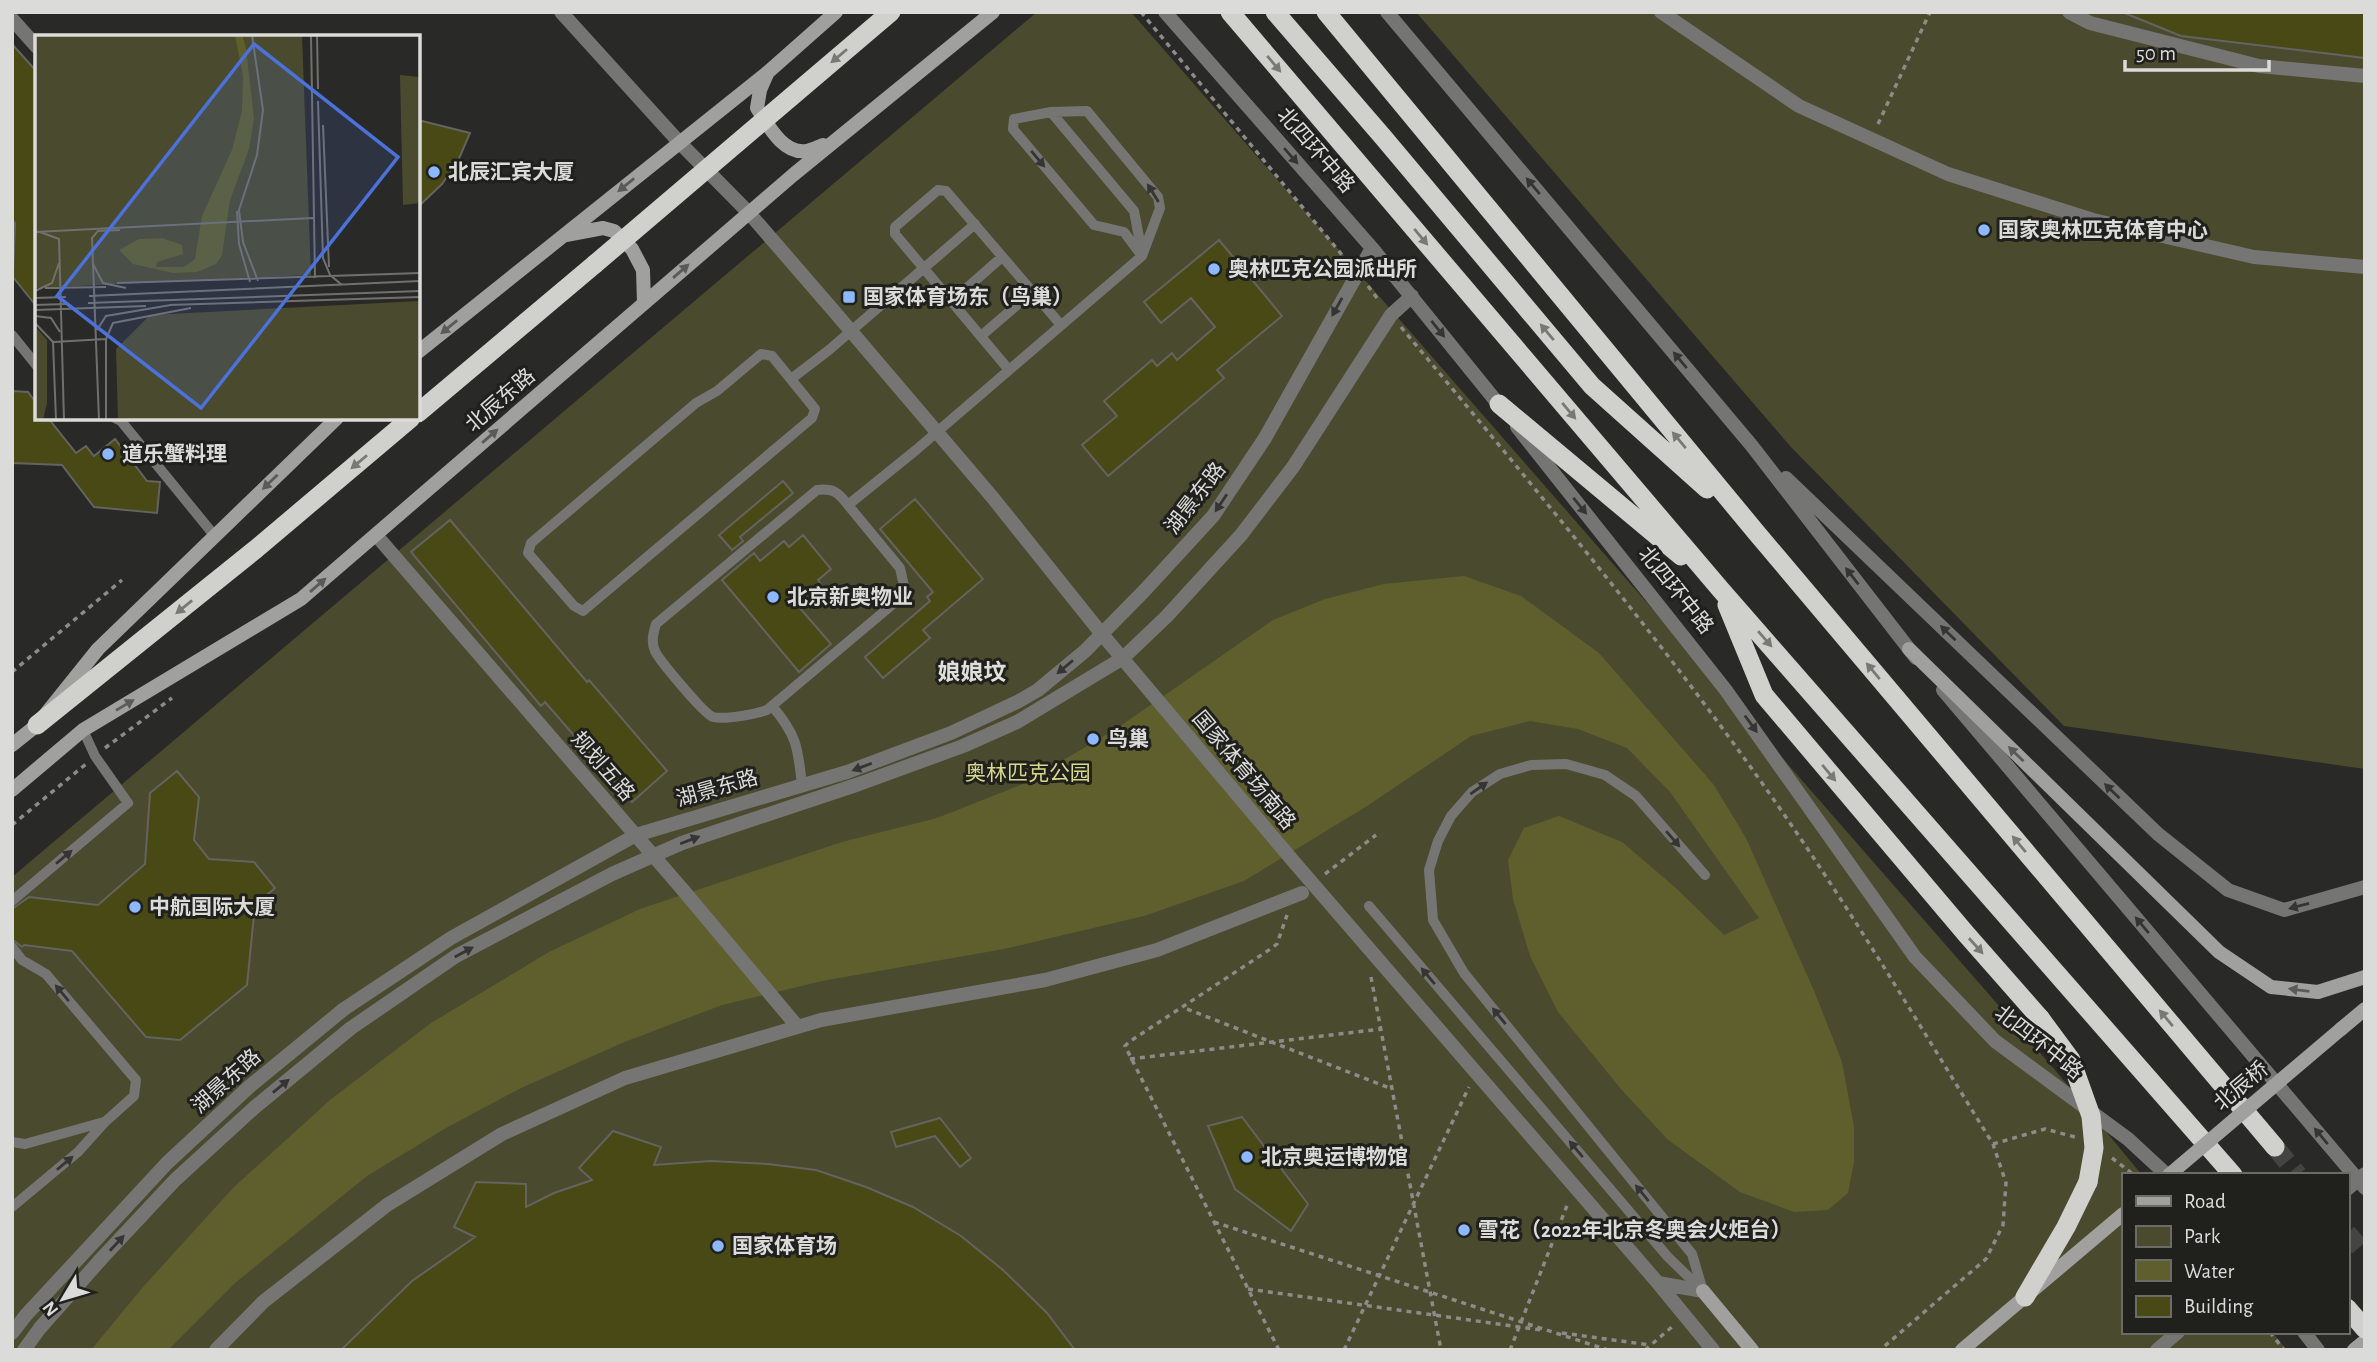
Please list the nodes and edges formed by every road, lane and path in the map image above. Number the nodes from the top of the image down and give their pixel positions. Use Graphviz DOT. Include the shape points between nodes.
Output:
graph roads {
  1 [pos="561,12"];
  2 [pos="836,12"];
  3 [pos="891,12"];
  4 [pos="993,12"];
  5 [pos="1141,12"];
  6 [pos="1165,12"];
  7 [pos="1230,12"];
  8 [pos="1275,12"];
  9 [pos="1326,12"];
  10 [pos="1387,12"];
  11 [pos="1661,12"];
  12 [pos="1930,12"];
  13 [pos="2069,12"];
  14 [pos="12,19"];
  15 [pos="35,45"];
  16 [pos="767,73"];
  17 [pos="2365,76"];
  18 [pos="1051,112"];
  19 [pos="1871,139"];
  20 [pos="679,142"];
  21 [pos="832,142"];
  22 [pos="749,213"];
  23 [pos="975,224"];
  24 [pos="564,235"];
  25 [pos="1372,248"];
  26 [pos="1142,256"];
  27 [pos="1002,257"];
  28 [pos="2365,267"];
  29 [pos="924,268"];
  30 [pos="1357,272"];
  31 [pos="1032,292"];
  32 [pos="1412,296"];
  33 [pos="952,301"];
  34 [pos="644,303"];
  35 [pos="1391,315"];
  36 [pos="1060,326"];
  37 [pos="850,332"];
  38 [pos="12,335"];
  39 [pos="981,336"];
  40 [pos="420,350"];
  41 [pos="35,364"];
  42 [pos="1009,369"];
  43 [pos="791,379"];
  44 [pos="1499,404"];
  45 [pos="420,410"];
  46 [pos="119,420"];
  47 [pos="335,420"];
  48 [pos="409,420"];
  49 [pos="936,432"];
  50 [pos="1752,446"];
  51 [pos="848,505"];
  52 [pos="1755,531"];
  53 [pos="214,535"];
  54 [pos="376,535"];
  55 [pos="122,580"];
  56 [pos="1721,590"];
  57 [pos="1101,633"];
  58 [pos="1909,649"];
  59 [pos="1123,658"];
  60 [pos="12,672"];
  61 [pos="182,690"];
  62 [pos="772,706"];
  63 [pos="37,725"];
  64 [pos="83,730"];
  65 [pos="12,745"];
  66 [pos="95,756"];
  67 [pos="802,785"];
  68 [pos="12,790"];
  69 [pos="12,825"];
  70 [pos="636,835"];
  71 [pos="1376,835"];
  72 [pos="654,855"];
  73 [pos="1705,875"];
  74 [pos="2365,887"];
  75 [pos="1307,889"];
  76 [pos="12,901"];
  77 [pos="1369,906"];
  78 [pos="12,947"];
  79 [pos="22,960"];
  80 [pos="12,968"];
  81 [pos="1370,972"];
  82 [pos="2365,977"];
  83 [pos="1187,1009"];
  84 [pos="2365,1009"];
  85 [pos="797,1026"];
  86 [pos="1381,1028"];
  87 [pos="1272,1042"];
  88 [pos="1130,1059"];
  89 [pos="1469,1087"];
  90 [pos="1392,1089"];
  91 [pos="106,1121"];
  92 [pos="2082,1141"];
  93 [pos="12,1142"];
  94 [pos="1993,1144"];
  95 [pos="2275,1147"];
  96 [pos="2107,1154"];
  97 [pos="2131,1173"];
  98 [pos="2166,1173"];
  99 [pos="2170,1173"];
  100 [pos="2231,1173"];
  101 [pos="2365,1174"];
  102 [pos="2349,1187"];
  103 [pos="2365,1188"];
  104 [pos="1414,1200"];
  105 [pos="1567,1203"];
  106 [pos="12,1207"];
  107 [pos="2122,1215"];
  108 [pos="1214,1222"];
  109 [pos="1379,1276"];
  110 [pos="1658,1283"];
  111 [pos="1248,1289"];
  112 [pos="1703,1290"];
  113 [pos="1430,1292"];
  114 [pos="2025,1297"];
  115 [pos="1364,1307"];
  116 [pos="2349,1310"];
  117 [pos="1435,1315"];
  118 [pos="1521,1322"];
  119 [pos="1673,1326"];
  120 [pos="1519,1327"];
  121 [pos="2365,1329"];
  122 [pos="1551,1331"];
  123 [pos="12,1333"];
  124 [pos="2176,1334"];
  125 [pos="2272,1334"];
  126 [pos="2306,1334"];
  127 [pos="2365,1341"];
  128 [pos="1650,1345"];
  129 [pos="2283,1349"];
  130 [pos="24,1350"];
  131 [pos="216,1350"];
  132 [pos="1279,1350"];
  133 [pos="1344,1350"];
  134 [pos="1441,1350"];
  135 [pos="1510,1350"];
  136 [pos="1608,1350"];
  137 [pos="1645,1350"];
  138 [pos="1713,1350"];
  139 [pos="1752,1350"];
  140 [pos="1880,1350"];
  141 [pos="1962,1350"];
  142 [pos="2157,1350"];
  143 [pos="2318,1350"];
  144 [pos="2354,1350"];
  1 -- 20 [label="street, 国家体育场南路"];
  2 -- 16 [label="main road"];
  3 -- 45 [label="highway, one-way, bridge"];
  4 -- 21 [label="main road, 北辰东路"];
  5 -- 30 [label="path"];
  6 -- 25 [label="street, 北四环中路, one-way"];
  7 -- 56 [label="highway, 北四环中路, one-way"];
  52 -- 8 [label="highway, one-way" via="1592,386"];
  52 -- 9 [label="highway, one-way"];
  50 -- 10 [label="street, one-way"];
  11 -- 19 [label="street" via="1799,106"];
  12 -- 19 [label="path"];
  13 -- 17 [label="street" via="2090,23 2259,66"];
  14 -- 15 [label="street"];
  16 -- 20 [label="main road"];
  16 -- 21 [label="main road" via="757,108 788,148 805,152"];
  18 -- 26 [label="lane" via="1134,211"];
  26 -- 18 [label="lane, one-way" via="1160,208 1158,197 1087,111"];
  18 -- 26 [label="lane, one-way" via="1014,119 1013,129 1094,225 1124,232"];
  19 -- 28 [label="street" via="1948,174 2093,220 2254,257"];
  20 -- 22 [label="street, 国家体育场南路"];
  20 -- 24 [label="main road, one-way"];
  21 -- 22 [label="main road, 北辰东路"];
  34 -- 22 [label="main road, 北辰东路, one-way"];
  22 -- 37 [label="street, 国家体育场南路"];
  23 -- 27 [label="lane"];
  23 -- 29 [label="lane"];
  23 -- 29 [label="lane" via="946,191 938,190 895,227 895,234"];
  24 -- 34 [label="main road" via="603,228 614,232 632,248 643,270"];
  24 -- 40 [label="main road, one-way"];
  25 -- 30 [label="street, 湖景东路"];
  25 -- 32 [label="street, 北四环中路"];
  26 -- 36 [label="lane"];
  27 -- 31 [label="lane"];
  27 -- 33 [label="lane"];
  29 -- 33 [label="lane"];
  29 -- 37 [label="lane"];
  30 -- 35 [label="path"];
  30 -- 57 [label="street, 湖景东路, one-way" via="1265,438 1213,516"];
  31 -- 36 [label="lane"];
  31 -- 39 [label="lane"];
  32 -- 35 [label="street, 湖景东路"];
  32 -- 44 [label="street, 北四环中路, one-way"];
  33 -- 39 [label="lane"];
  54 -- 34 [label="main road, 北辰东路, one-way"];
  35 -- 59 [label="street, 湖景东路" via="1293,467 1241,535"];
  35 -- 94 [label="path" via="1695,692 1860,929"];
  36 -- 42 [label="lane"];
  37 -- 43 [label="lane"];
  37 -- 49 [label="street, 国家体育场南路"];
  38 -- 41 [label="lane"];
  39 -- 42 [label="lane"];
  42 -- 49 [label="lane"];
  43 -- 43 [label="lane" via="772,356 761,354 717,391 696,402 531,543 528,552 583,611 812,418 815,409"];
  44 -- 56 [label="highway"];
  44 -- 98 [label="street, 北四环中路, one-way" via="1726,689 1915,957 1994,1041 2128,1139"];
  46 -- 53 [label="lane"];
  47 -- 53 [label="main road, one-way"];
  48 -- 63 [label="highway, one-way"];
  49 -- 51 [label="lane"];
  49 -- 57 [label="street, 国家体育场南路"];
  58 -- 50 [label="street, one-way"];
  74 -- 50 [label="street, one-way" via="2284,910 2228,890 2158,834"];
  51 -- 62 [label="lane" via="900,568 904,586 899,599"];
  51 -- 62 [label="lane" via="838,492 817,490 656,624 655,652 713,717 752,716"];
  95 -- 52 [label="highway, one-way"];
  53 -- 63 [label="main road" via="98,649"];
  64 -- 54 [label="main road, 北辰东路, one-way" via="301,600"];
  54 -- 70 [label="street, 规划五路"];
  55 -- 60 [label="path"];
  56 -- 100 [label="highway, 北四环中路, one-way"];
  56 -- 114 [label="highway, one-way, bridge" via="1764,695 2040,1018 2070,1060 2091,1115 2094,1148 2088,1181"];
  57 -- 59 [label="street, 国家体育场南路"];
  57 -- 67 [label="street, 湖景东路, one-way" via="1085,651 1019,701 951,733"];
  82 -- 58 [label="main road, one-way" via="2318,992 2271,986 2219,952"];
  103 -- 58 [label="street, one-way"];
  72 -- 59 [label="street, 湖景东路, one-way" via="962,746 1017,722"];
  59 -- 75 [label="street, 国家体育场南路" via="1294,862"];
  61 -- 66 [label="path"];
  62 -- 67 [label="lane" via="798,746"];
  63 -- 65 [label="main road"];
  64 -- 66 [label="lane"];
  64 -- 68 [label="main road, 北辰东路"];
  66 -- 69 [label="path"];
  76 -- 66 [label="lane, one-way" via="128,803"];
  67 -- 70 [label="street, 湖景东路"];
  70 -- 72 [label="street, 规划五路"];
  70 -- 123 [label="street, 湖景东路" via="451,938 344,1009 250,1086 167,1163"];
  71 -- 75 [label="path"];
  72 -- 85 [label="street, 规划五路"];
  130 -- 72 [label="street, 湖景东路, one-way" via="175,1180 351,1028 456,956"];
  112 -- 73 [label="lane, one-way" via="1692,1254 1464,973 1433,920 1429,870 1451,816 1472,792 1500,774 1531,765 1566,764 1605,775 1636,796"];
  75 -- 85 [label="street" via="1157,950 1058,977"];
  75 -- 88 [label="path" via="1290,907 1272,948 1129,1041 1125,1046"];
  75 -- 110 [label="street, 国家体育场南路"];
  112 -- 77 [label="lane, one-way" via="1668,1257"];
  78 -- 79 [label="lane"];
  79 -- 80 [label="lane"];
  91 -- 79 [label="lane, one-way" via="134,1096 136,1080 46,974"];
  81 -- 86 [label="path"];
  83 -- 87 [label="path"];
  84 -- 99 [label="main road, 北辰桥, bridge"];
  85 -- 131 [label="street" via="625,1078 502,1134 387,1205 263,1302"];
  86 -- 87 [label="path"];
  86 -- 90 [label="path"];
  87 -- 88 [label="path"];
  87 -- 90 [label="path"];
  88 -- 108 [label="path"];
  89 -- 104 [label="path"];
  90 -- 104 [label="path"];
  91 -- 93 [label="lane" via="25,1144"];
  106 -- 91 [label="lane, one-way" via="78,1152"];
  92 -- 94 [label="path" via="2045,1129"];
  94 -- 140 [label="path" via="2006,1183 2003,1225 1986,1259"];
  96 -- 97 [label="path"];
  101 -- 102 [label="street, bridge"];
  104 -- 109 [label="path"];
  104 -- 113 [label="path"];
  105 -- 118 [label="path"];
  107 -- 114 [label="main road"];
  108 -- 109 [label="path"];
  108 -- 111 [label="path"];
  109 -- 113 [label="path"];
  109 -- 115 [label="path"];
  110 -- 112 [label="street"];
  110 -- 138 [label="street, 国家体育场南路"];
  111 -- 115 [label="path"];
  111 -- 132 [label="path"];
  112 -- 139 [label="main road"];
  113 -- 117 [label="path"];
  113 -- 118 [label="path"];
  114 -- 141 [label="main road"];
  115 -- 117 [label="path"];
  115 -- 133 [label="path"];
  116 -- 121 [label="highway"];
  117 -- 120 [label="path"];
  117 -- 134 [label="path"];
  118 -- 120 [label="path"];
  118 -- 122 [label="path"];
  119 -- 128 [label="path"];
  120 -- 122 [label="path"];
  120 -- 135 [label="path"];
  122 -- 128 [label="path"];
  122 -- 136 [label="path"];
  124 -- 142 [label="street"];
  125 -- 129 [label="path"];
  126 -- 143 [label="street"];
  127 -- 144 [label="main road"];
  128 -- 137 [label="path"];
}
